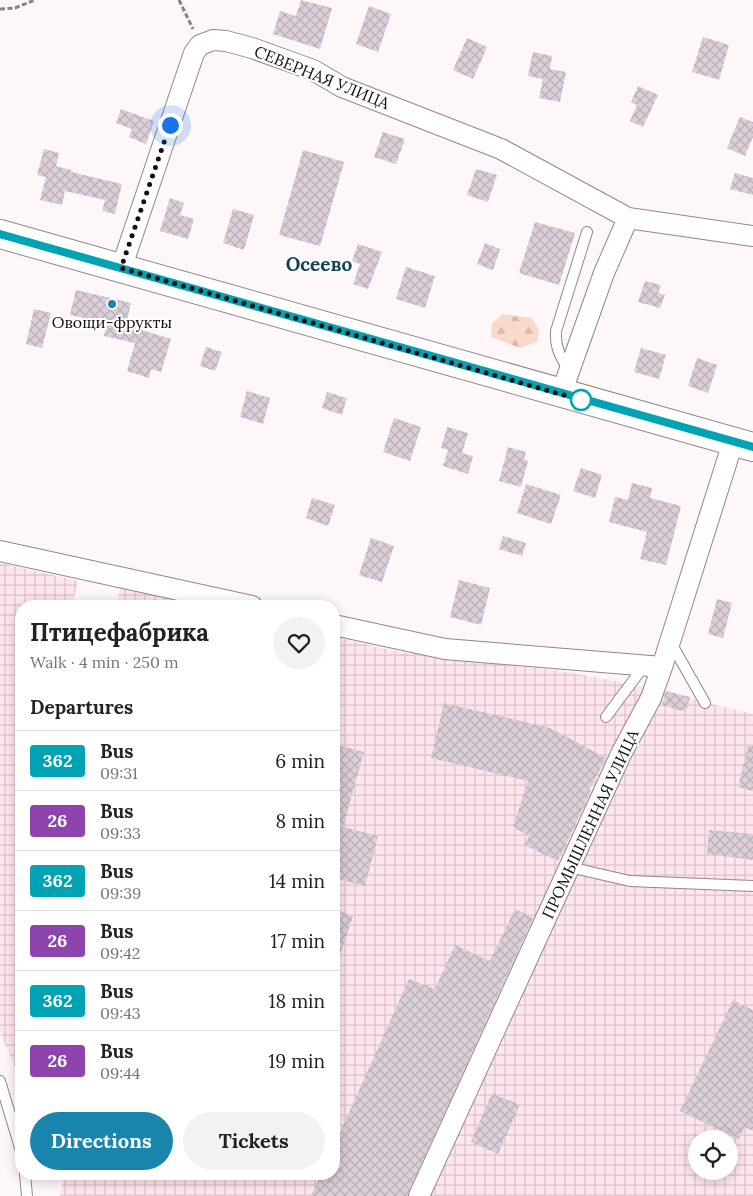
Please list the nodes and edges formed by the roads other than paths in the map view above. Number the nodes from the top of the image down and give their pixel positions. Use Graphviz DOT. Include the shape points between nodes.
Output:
graph roads {
  1 [pos="628,218"];
  2 [pos="587,232"];
  3 [pos="0,234"];
  4 [pos="753,236"];
  5 [pos="121,268"];
  6 [pos="565,382"];
  7 [pos="743,444"];
  8 [pos="0,551"];
  9 [pos="225,600"];
  10 [pos="340,627"];
  11 [pos="670,642"];
  12 [pos="653,666"];
  13 [pos="705,703"];
  14 [pos="606,717"];
  15 [pos="569,867"];
  16 [pos="753,886"];
  17 [pos="0,1081"];
  18 [pos="15,1131"];
  19 [pos="26,1180"];
  20 [pos="27,1196"];
  21 [pos="419,1196"];
  1 -- 4 [label="street, СЕВЕРНАЯ УЛИЦА"];
  1 -- 5 [label="street, СЕВЕРНАЯ УЛИЦА" via="501,149 342,87 314,70 226,41 213,40 200,45 194,53"];
  1 -- 6 [label="street" via="604,273"];
  2 -- 6 [label="lane" via="556,331"];
  3 -- 5 [label="main road"];
  5 -- 6 [label="main road"];
  6 -- 7 [label="main road"];
  7 -- 11 [label="street, ПРОМЫШЛЕННАЯ УЛИЦА"];
  8 -- 9 [label="street"];
  10 -- 12 [label="street" via="371,640"];
  11 -- 12 [label="street, ПРОМЫШЛЕННАЯ УЛИЦА"];
  11 -- 13 [label="lane"];
  12 -- 14 [label="lane"];
  12 -- 15 [label="street, ПРОМЫШЛЕННАЯ УЛИЦА" via="651,698 621,754"];
  15 -- 16 [label="lane" via="630,881"];
  15 -- 21 [label="street, ПРОМЫШЛЕННАЯ УЛИЦА"];
  17 -- 18 [label="lane"];
  19 -- 20 [label="lane"];
}
